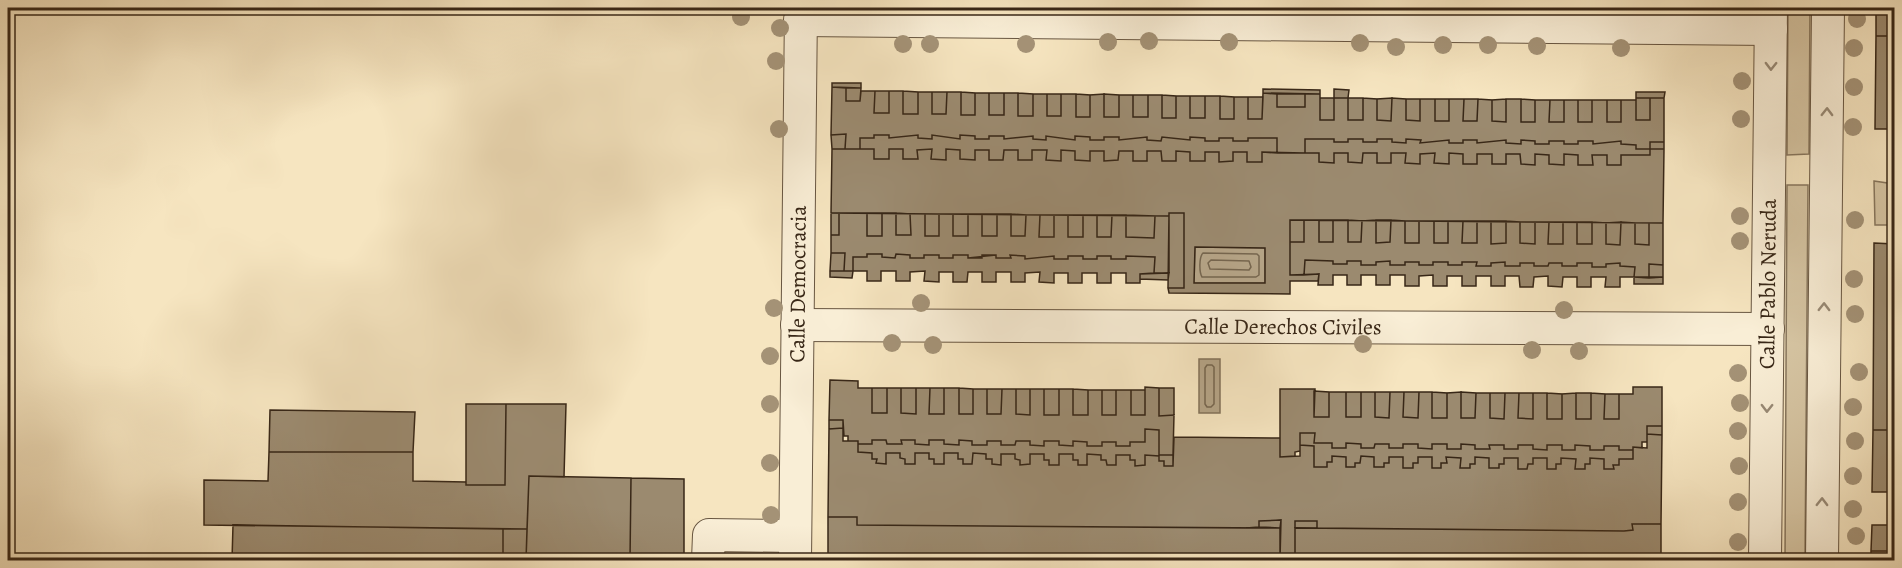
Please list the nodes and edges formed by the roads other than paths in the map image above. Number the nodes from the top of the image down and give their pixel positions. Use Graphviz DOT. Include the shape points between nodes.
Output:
graph roads {
  1 [pos="1828,8"];
  2 [pos="800,14"];
  3 [pos="1771,18"];
  4 [pos="797,325"];
  5 [pos="1768,329"];
  6 [pos="795,548"];
  7 [pos="708,561"];
  8 [pos="1765,561"];
  9 [pos="1822,561"];
  9 -- 1 [label="street, one-way"];
  2 -- 3 [label="street"];
  2 -- 4 [label="street, Calle Democracia"];
  3 -- 5 [label="street, Calle Pablo Neruda, one-way"];
  4 -- 5 [label="street, Calle Derechos Civiles"];
  4 -- 6 [label="street, Calle Democracia"];
  5 -- 8 [label="street, Calle Pablo Neruda, one-way"];
  6 -- 7 [label="street" via="709,535"];
}
